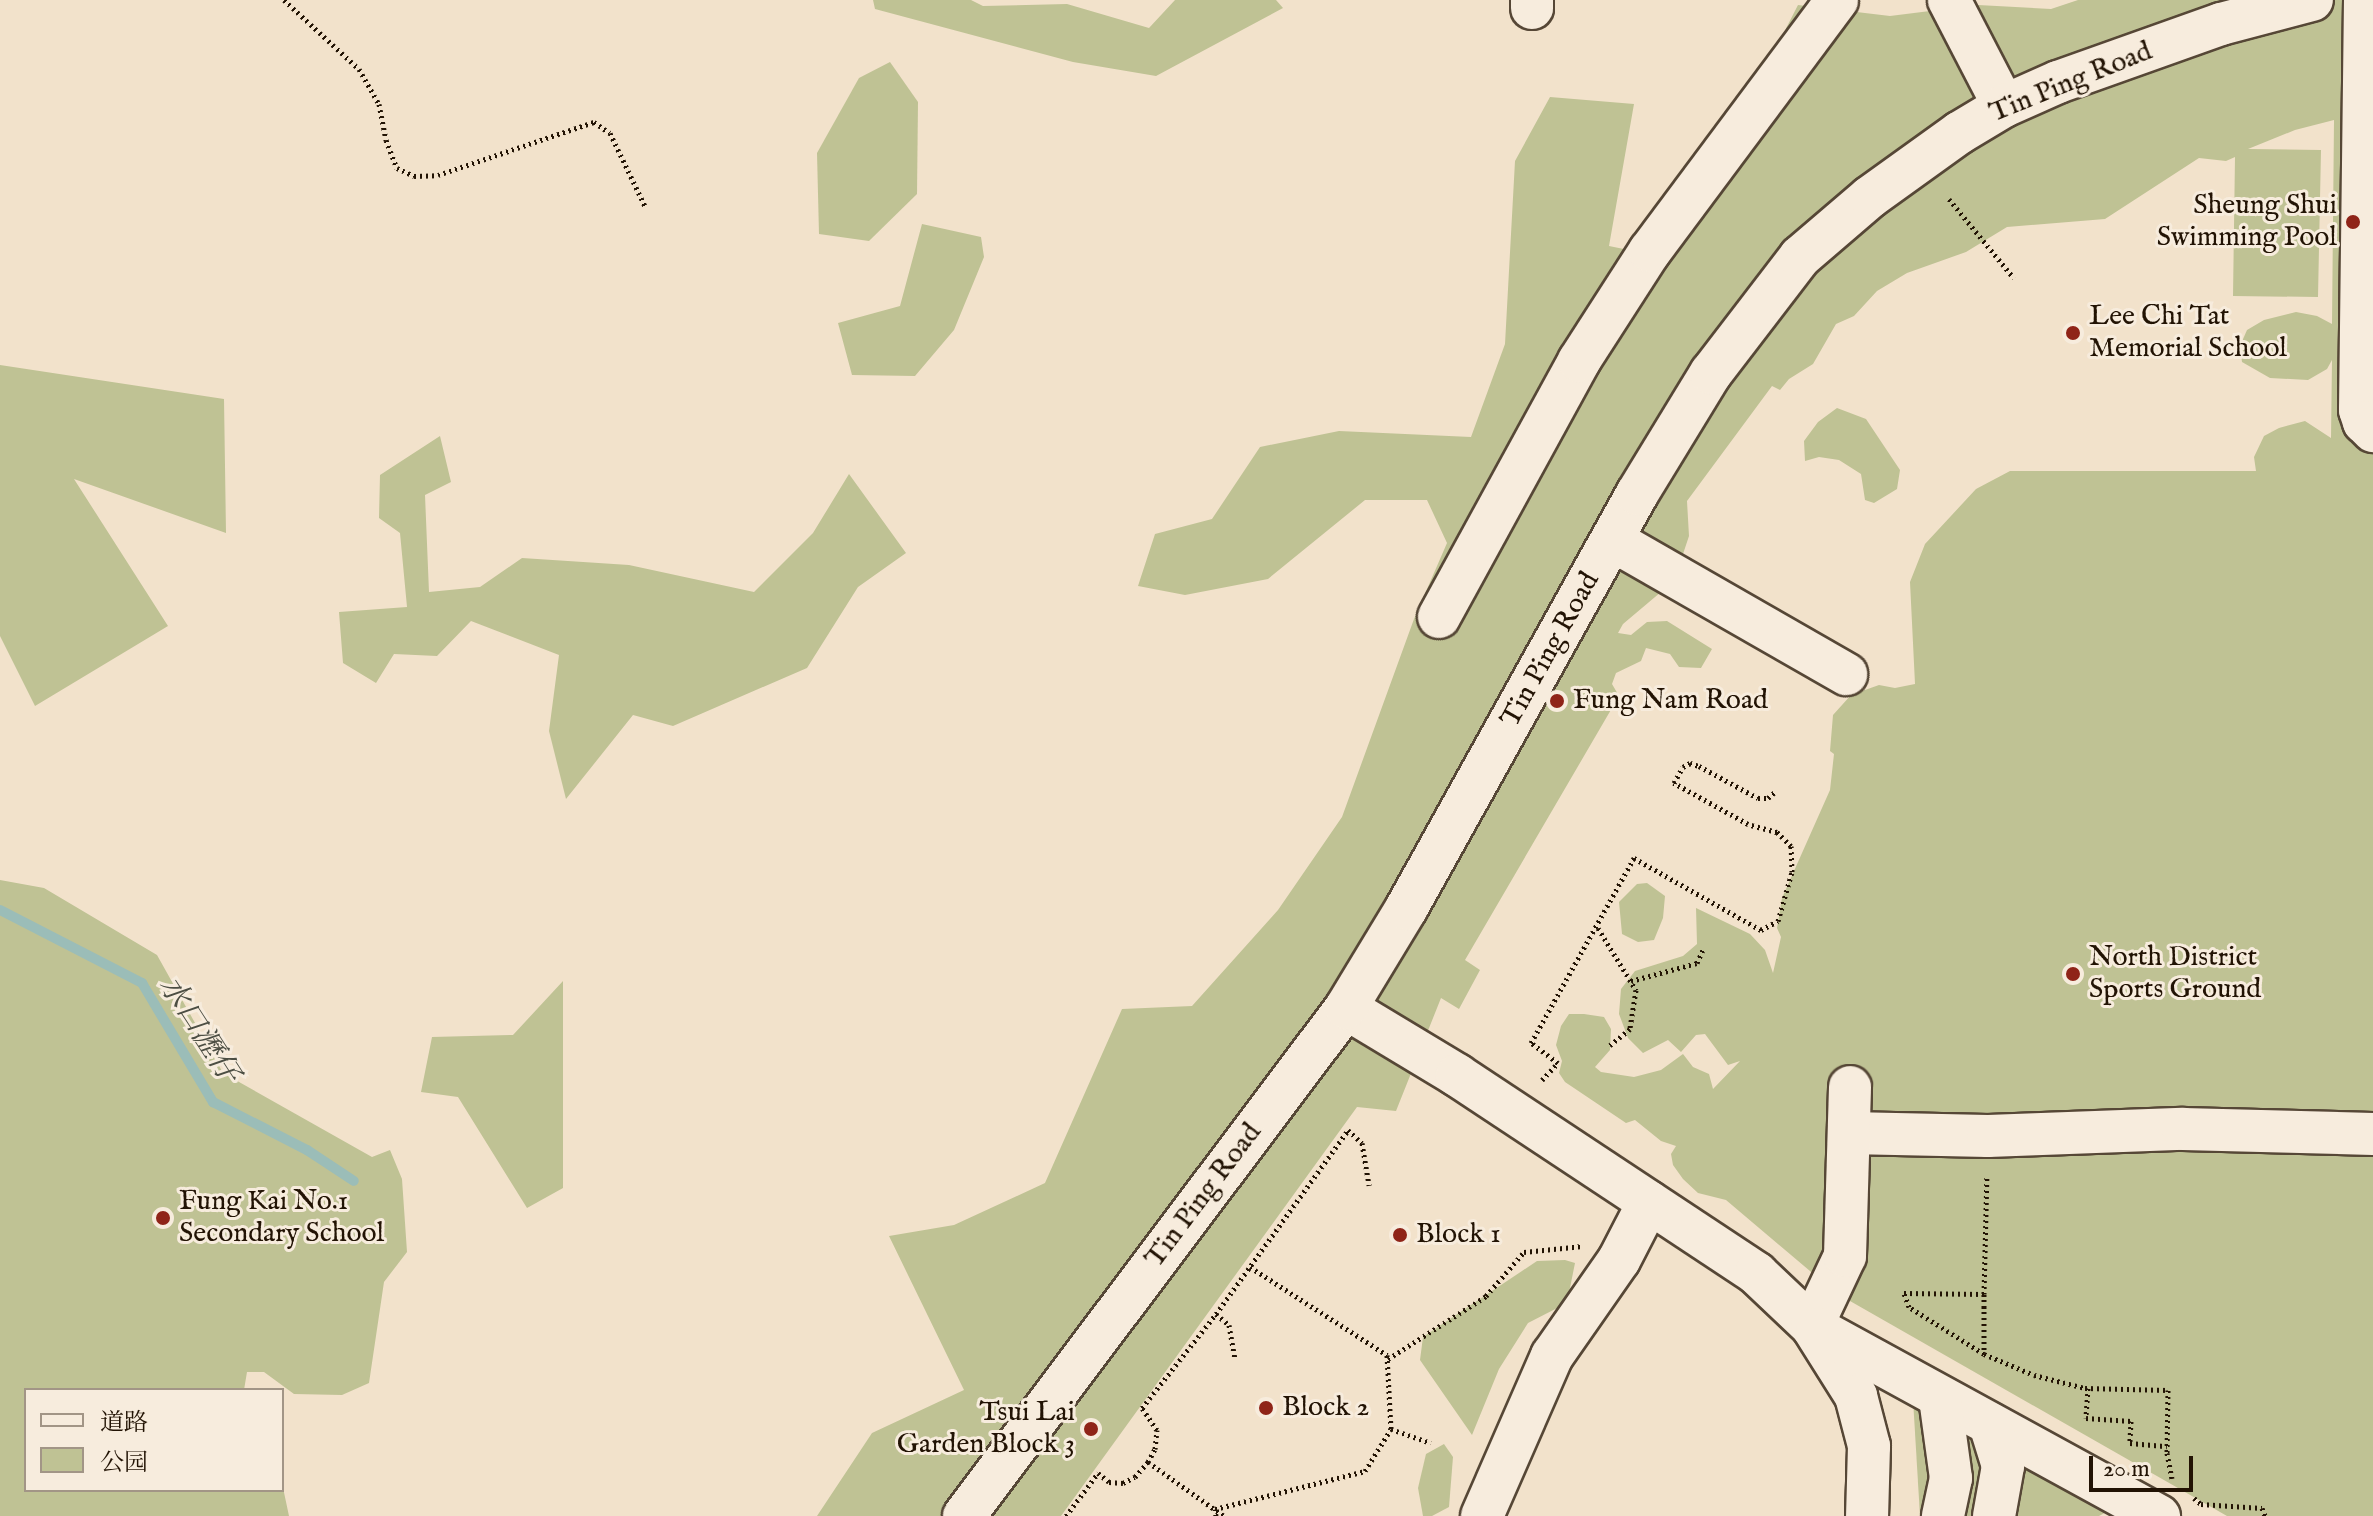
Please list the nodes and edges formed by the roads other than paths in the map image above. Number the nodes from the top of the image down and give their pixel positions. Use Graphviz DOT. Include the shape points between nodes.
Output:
graph roads {
  1 [pos="1837,0"];
  2 [pos="1949,0"];
  3 [pos="2312,0"];
  4 [pos="2365,0"];
  5 [pos="2004,106"];
  6 [pos="2373,431"];
  7 [pos="1612,540"];
  8 [pos="1439,617"];
  9 [pos="1846,674"];
  10 [pos="1346,1008"];
  11 [pos="1850,1087"];
  12 [pos="1849,1133"];
  13 [pos="2373,1134"];
  14 [pos="1649,1202"];
  15 [pos="1812,1326"];
  16 [pos="1940,1398"];
  17 [pos="1990,1424"];
  18 [pos="2163,1504"];
  19 [pos="964,1516"];
  20 [pos="1482,1516"];
  21 [pos="1867,1516"];
  22 [pos="1943,1516"];
  23 [pos="1994,1516"];
  1 -- 8 [label="street" via="1650,251 1586,349"];
  2 -- 5 [label="street"];
  3 -- 5 [label="street, Tin Ping Road" via="2221,24"];
  4 -- 6 [label="street" via="2360,410"];
  5 -- 7 [label="street, Tin Ping Road" via="1870,197 1800,257 1711,373"];
  7 -- 9 [label="street"];
  7 -- 10 [label="street, Tin Ping Road"];
  10 -- 14 [label="street"];
  10 -- 19 [label="street, Tin Ping Road"];
  11 -- 12 [label="street"];
  12 -- 13 [label="street" via="1988,1136 2183,1129"];
  12 -- 15 [label="street" via="1845,1256"];
  14 -- 15 [label="street" via="1756,1273"];
  14 -- 20 [label="street" via="1619,1260 1552,1356"];
  15 -- 16 [label="street"];
  15 -- 21 [label="street" via="1856,1396 1869,1446"];
  16 -- 17 [label="street"];
  16 -- 22 [label="street" via="1951,1478"];
  17 -- 18 [label="street"];
  17 -- 23 [label="street" via="2003,1466"];
}
